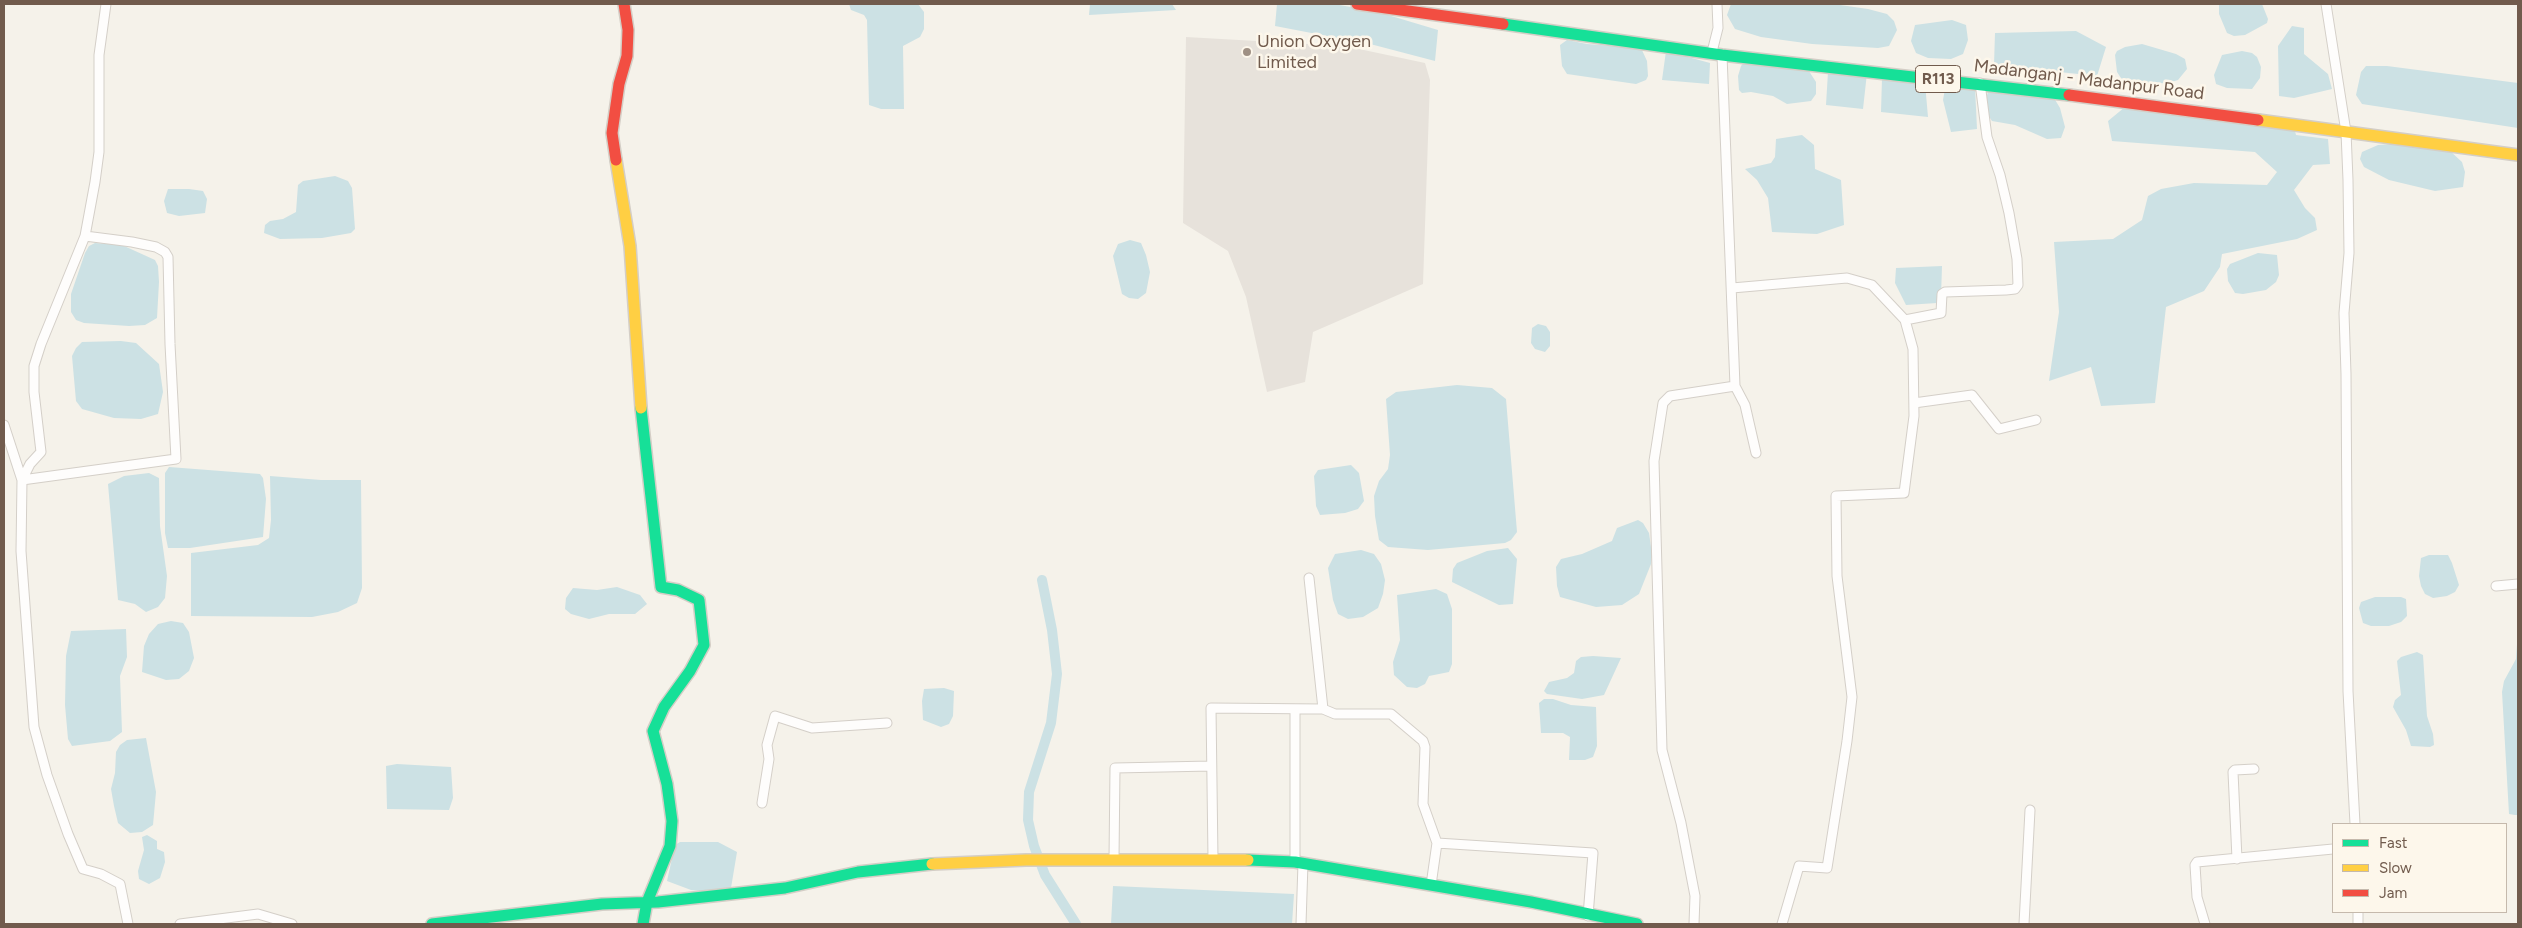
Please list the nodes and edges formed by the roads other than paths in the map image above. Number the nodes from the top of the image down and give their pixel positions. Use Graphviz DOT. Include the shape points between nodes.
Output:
graph roads {
  1 [pos="106,4"];
  2 [pos="624,4"];
  3 [pos="1358,4"];
  4 [pos="1717,4"];
  5 [pos="2326,4"];
  6 [pos="1717,54"];
  7 [pos="1980,83"];
  8 [pos="2346,132"];
  9 [pos="2518,155"];
  10 [pos="85,236"];
  11 [pos="1732,288"];
  12 [pos="1905,320"];
  13 [pos="1735,386"];
  14 [pos="1914,403"];
  15 [pos="2036,420"];
  16 [pos="4,425"];
  17 [pos="1756,453"];
  18 [pos="22,480"];
  19 [pos="1309,578"];
  20 [pos="2518,584"];
  21 [pos="2496,586"];
  22 [pos="1323,709"];
  23 [pos="1295,710"];
  24 [pos="887,724"];
  25 [pos="1211,766"];
  26 [pos="2254,769"];
  27 [pos="762,804"];
  28 [pos="2030,810"];
  29 [pos="2354,823"];
  30 [pos="1437,843"];
  31 [pos="2332,849"];
  32 [pos="1114,859"];
  33 [pos="1214,859"];
  34 [pos="2237,859"];
  35 [pos="1299,863"];
  36 [pos="1431,885"];
  37 [pos="647,902"];
  38 [pos="1588,916"];
  39 [pos="128,924"];
  40 [pos="180,924"];
  41 [pos="292,924"];
  42 [pos="432,924"];
  43 [pos="643,924"];
  44 [pos="1301,924"];
  45 [pos="1637,924"];
  46 [pos="1694,924"];
  47 [pos="1782,924"];
  48 [pos="2024,924"];
  49 [pos="2205,924"];
  1 -- 10 [label="street" via="99,55 99,152"];
  2 -- 37 [label="street" via="627,56 612,133 630,246 640,398 661,587 678,590 700,600 704,645 690,672 664,707 653,731 667,784 672,821 670,846"];
  3 -- 6 [label="street, Madanganj - Madanpur Road / R113"];
  4 -- 6 [label="street"];
  5 -- 8 [label="street"];
  6 -- 7 [label="street, Madanganj - Madanpur Road / R113"];
  6 -- 11 [label="street"];
  7 -- 8 [label="street, Madanganj - Madanpur Road / R113"];
  7 -- 12 [label="street" via="1988,142 2009,212 2018,285 2015,289 2006,290 1945,292 1942,294 1941,313"];
  8 -- 9 [label="street, Madanganj - Madanpur Road / R113"];
  8 -- 29 [label="street" via="2349,253 2344,313 2348,691"];
  10 -- 18 [label="street" via="34,366 41,452"];
  10 -- 18 [label="street" via="156,248 168,257 176,459"];
  11 -- 12 [label="street" via="1847,278 1872,285"];
  11 -- 13 [label="street"];
  12 -- 14 [label="street" via="1913,349"];
  13 -- 17 [label="street" via="1745,405"];
  13 -- 46 [label="street" via="1670,396 1663,402 1654,461 1662,750 1695,896"];
  14 -- 15 [label="street" via="1972,395 2000,429"];
  14 -- 47 [label="street" via="1904,493 1836,496 1837,576 1852,697 1847,741 1827,868 1799,866"];
  16 -- 18 [label="street"];
  18 -- 39 [label="street" via="21,551 34,727 46,775 83,869 120,884"];
  19 -- 22 [label="street"];
  20 -- 21 [label="street"];
  22 -- 23 [label="street"];
  22 -- 30 [label="street" via="1335,714 1391,714 1420,737 1425,747 1423,804"];
  23 -- 25 [label="street" via="1210,708"];
  23 -- 35 [label="street"];
  24 -- 27 [label="street" via="812,728 775,716 767,745 769,760"];
  25 -- 32 [label="street" via="1116,768"];
  25 -- 33 [label="street"];
  26 -- 34 [label="street" via="2233,772"];
  28 -- 48 [label="street"];
  30 -- 36 [label="street"];
  30 -- 38 [label="street" via="1593,853"];
  31 -- 34 [label="street"];
  32 -- 33 [label="street"];
  32 -- 37 [label="street" via="917,865 858,872 784,888"];
  33 -- 35 [label="street"];
  34 -- 49 [label="street" via="2196,863 2198,903"];
  35 -- 36 [label="street"];
  35 -- 44 [label="street"];
  36 -- 38 [label="street" via="1531,902"];
  37 -- 42 [label="street" via="602,904"];
  37 -- 43 [label="street"];
  38 -- 45 [label="street"];
  40 -- 41 [label="street" via="258,914"];
}
